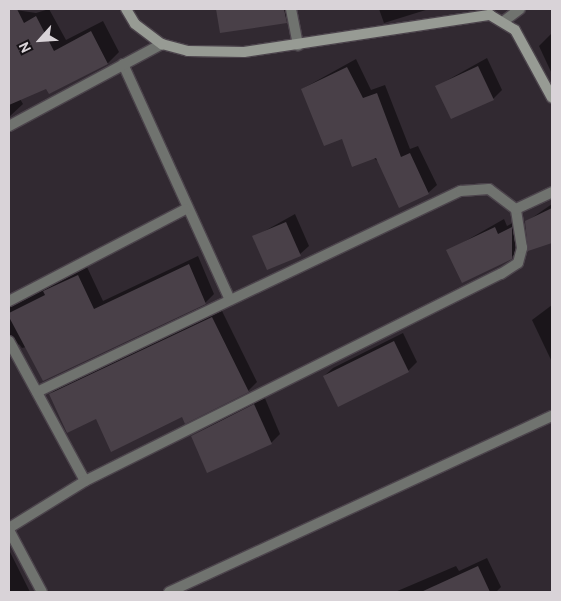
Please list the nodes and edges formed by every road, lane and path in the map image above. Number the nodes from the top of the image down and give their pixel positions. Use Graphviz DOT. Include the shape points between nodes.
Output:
graph roads {
  1 [pos="126,9"];
  2 [pos="291,9"];
  3 [pos="520,9"];
  4 [pos="490,12"];
  5 [pos="504,21"];
  6 [pos="162,44"];
  7 [pos="298,45"];
  8 [pos="123,64"];
  9 [pos="552,98"];
  10 [pos="9,126"];
  11 [pos="552,192"];
  12 [pos="186,209"];
  13 [pos="516,209"];
  14 [pos="230,300"];
  15 [pos="9,301"];
  16 [pos="9,341"];
  17 [pos="37,392"];
  18 [pos="552,416"];
  19 [pos="85,481"];
  20 [pos="9,529"];
  21 [pos="42,592"];
  22 [pos="169,592"];
  1 -- 6 [label="main road" via="135,24"];
  2 -- 7 [label="street"];
  3 -- 5 [label="street"];
  4 -- 5 [label="main road"];
  4 -- 7 [label="main road"];
  5 -- 9 [label="main road" via="524,44"];
  6 -- 7 [label="main road" via="188,51 244,52"];
  6 -- 8 [label="street"];
  8 -- 10 [label="street"];
  8 -- 12 [label="street"];
  11 -- 13 [label="street"];
  12 -- 14 [label="street"];
  12 -- 15 [label="street"];
  13 -- 14 [label="street" via="489,189 461,191"];
  13 -- 19 [label="street" via="522,248 518,263 501,274"];
  14 -- 17 [label="street"];
  16 -- 17 [label="street"];
  17 -- 19 [label="street"];
  18 -- 22 [label="street"];
  19 -- 20 [label="street"];
  20 -- 21 [label="street"];
}
